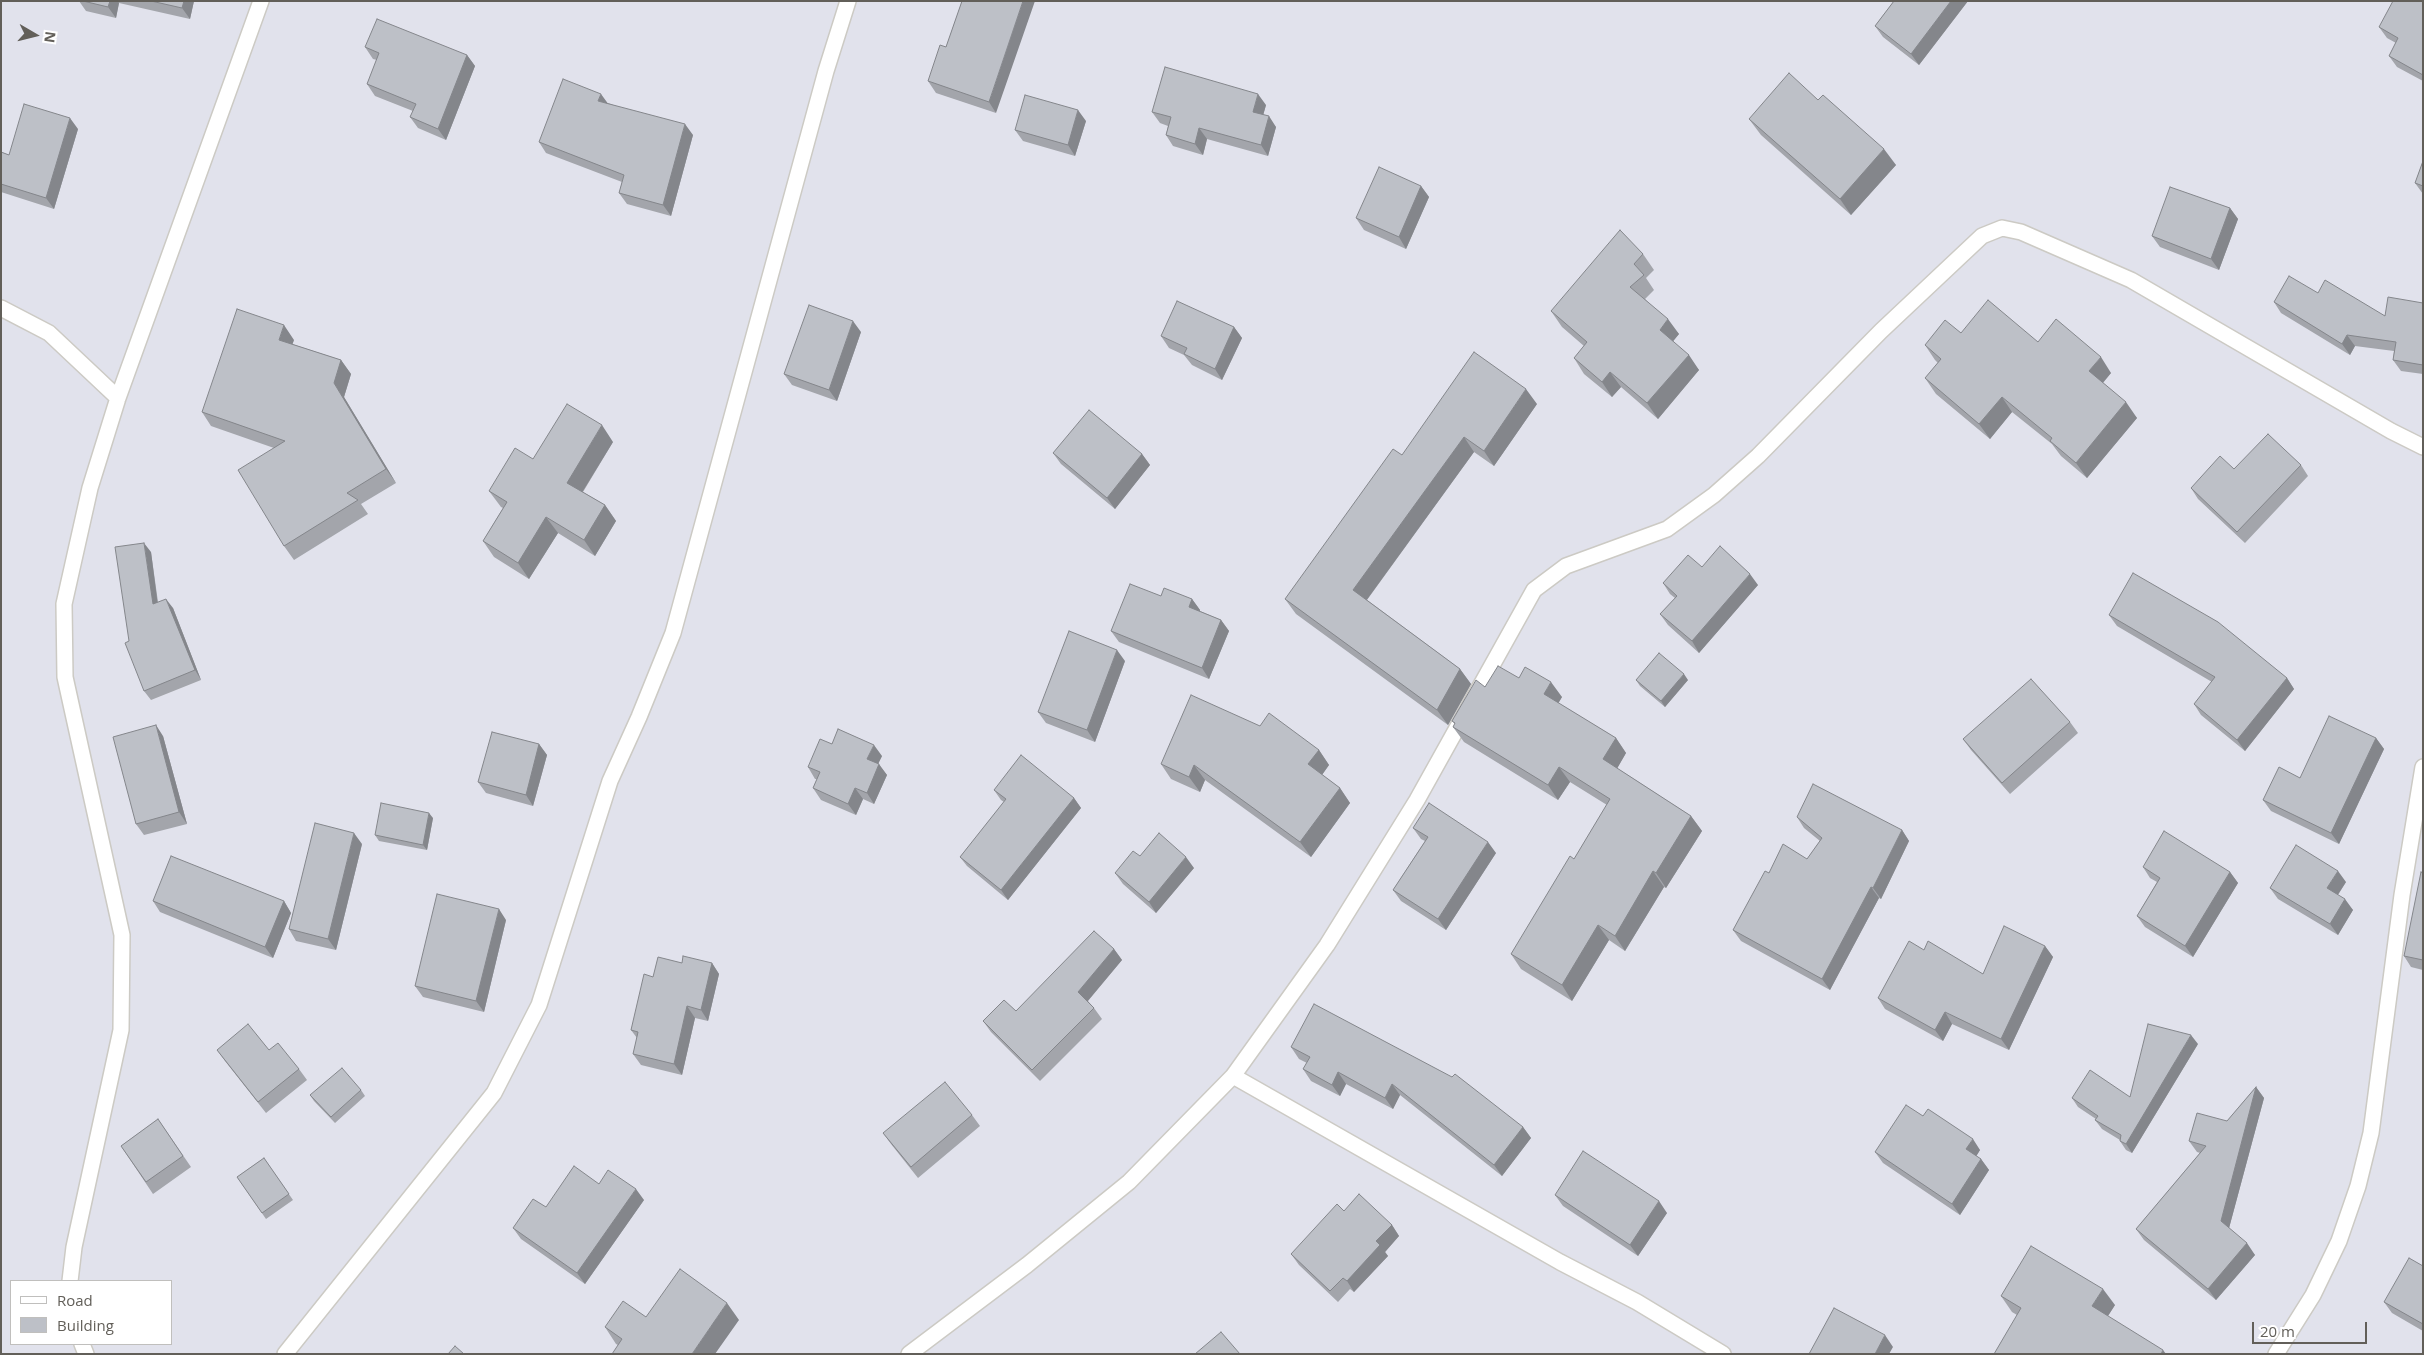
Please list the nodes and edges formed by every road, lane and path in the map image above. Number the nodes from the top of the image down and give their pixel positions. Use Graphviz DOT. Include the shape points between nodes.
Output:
graph roads {
  1 [pos="260,1"];
  2 [pos="848,1"];
  3 [pos="1,308"];
  4 [pos="118,398"];
  5 [pos="2423,447"];
  6 [pos="2423,767"];
  7 [pos="1232,1076"];
  8 [pos="70,1280"];
  9 [pos="285,1354"];
  10 [pos="909,1354"];
  11 [pos="1723,1354"];
  12 [pos="2276,1354"];
  1 -- 4 [label="street"];
  2 -- 9 [label="street" via="673,633 610,781 539,1005 494,1094"];
  3 -- 4 [label="street" via="49,333"];
  4 -- 8 [label="street" via="90,488 64,604 65,677 122,935 121,1030 74,1246"];
  5 -- 7 [label="street" via="2131,280 2021,232 2002,228 1982,236 1758,456 1714,495 1667,529 1566,566 1534,590 1416,800 1327,945"];
  6 -- 12 [label="street" via="2402,896 2372,1133 2339,1241 2313,1295"];
  7 -- 10 [label="street" via="1129,1182 1027,1265"];
  7 -- 11 [label="street" via="1551,1258 1637,1302"];
}
